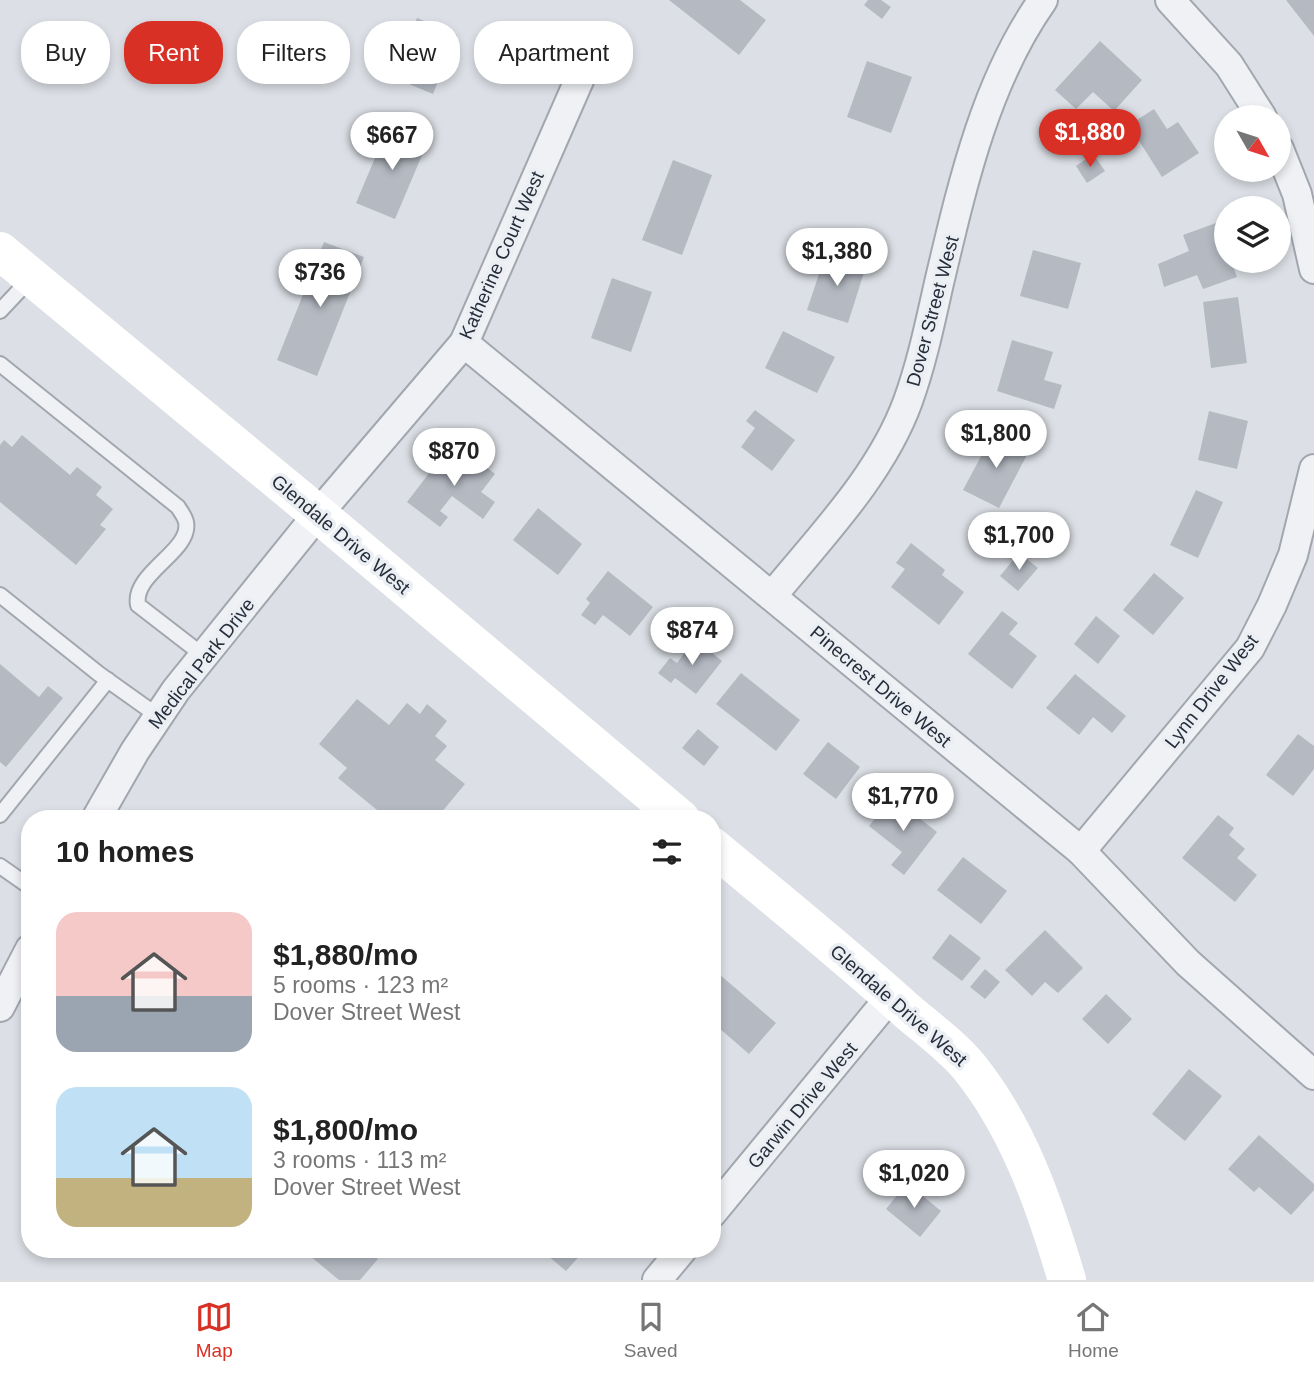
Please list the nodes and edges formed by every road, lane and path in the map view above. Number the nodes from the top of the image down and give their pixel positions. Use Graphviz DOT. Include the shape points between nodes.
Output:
graph roads {
  1 [pos="1043,0"];
  2 [pos="1170,0"];
  3 [pos="577,84"];
  4 [pos="1254,105"];
  5 [pos="1292,182"];
  6 [pos="0,251"];
  7 [pos="1314,269"];
  8 [pos="32,277"];
  9 [pos="0,311"];
  10 [pos="464,343"];
  11 [pos="0,364"];
  12 [pos="1314,469"];
  13 [pos="318,514"];
  14 [pos="0,595"];
  15 [pos="772,596"];
  16 [pos="204,656"];
  17 [pos="108,680"];
  18 [pos="158,716"];
  19 [pos="101,810"];
  20 [pos="670,810"];
  21 [pos="0,815"];
  22 [pos="1081,851"];
  23 [pos="721,854"];
  24 [pos="0,866"];
  25 [pos="21,881"];
  26 [pos="21,966"];
  27 [pos="891,996"];
  28 [pos="0,1007"];
  29 [pos="1314,1075"];
  30 [pos="721,1202"];
  31 [pos="675,1258"];
  32 [pos="657,1280"];
  33 [pos="1067,1280"];
  1 -- 15 [label="street, Dover Street West" via="1000,75 967,174 925,350 894,434 865,480"];
  2 -- 4 [label="street" via="1229,65"];
  3 -- 10 [label="street, Katherine Court West"];
  5 -- 7 [label="street"];
  6 -- 8 [label="street, Glendale Drive West"];
  8 -- 9 [label="lane"];
  8 -- 13 [label="street, Glendale Drive West"];
  10 -- 13 [label="street, Katherine Court West"];
  10 -- 15 [label="street, Pinecrest Drive West"];
  11 -- 16 [label="lane" via="178,507 186,522 185,535 136,596 138,605"];
  12 -- 22 [label="street, Lynn Drive West" via="1293,555 1250,648"];
  13 -- 16 [label="street, Medical Park Drive"];
  13 -- 20 [label="street, Glendale Drive West"];
  14 -- 17 [label="lane"];
  15 -- 22 [label="street, Pinecrest Drive West"];
  16 -- 18 [label="street, Medical Park Drive"];
  17 -- 18 [label="lane"];
  17 -- 21 [label="lane"];
  18 -- 19 [label="street, Medical Park Drive"];
  22 -- 29 [label="street, Pinecrest Drive West" via="1188,963"];
  23 -- 27 [label="street, Glendale Drive West"];
  24 -- 25 [label="lane"];
  26 -- 28 [label="street"];
  27 -- 30 [label="street, Garwin Drive West"];
  27 -- 33 [label="street, Glendale Drive West" via="970,1067 1004,1120 1050,1222"];
  31 -- 32 [label="street"];
}
